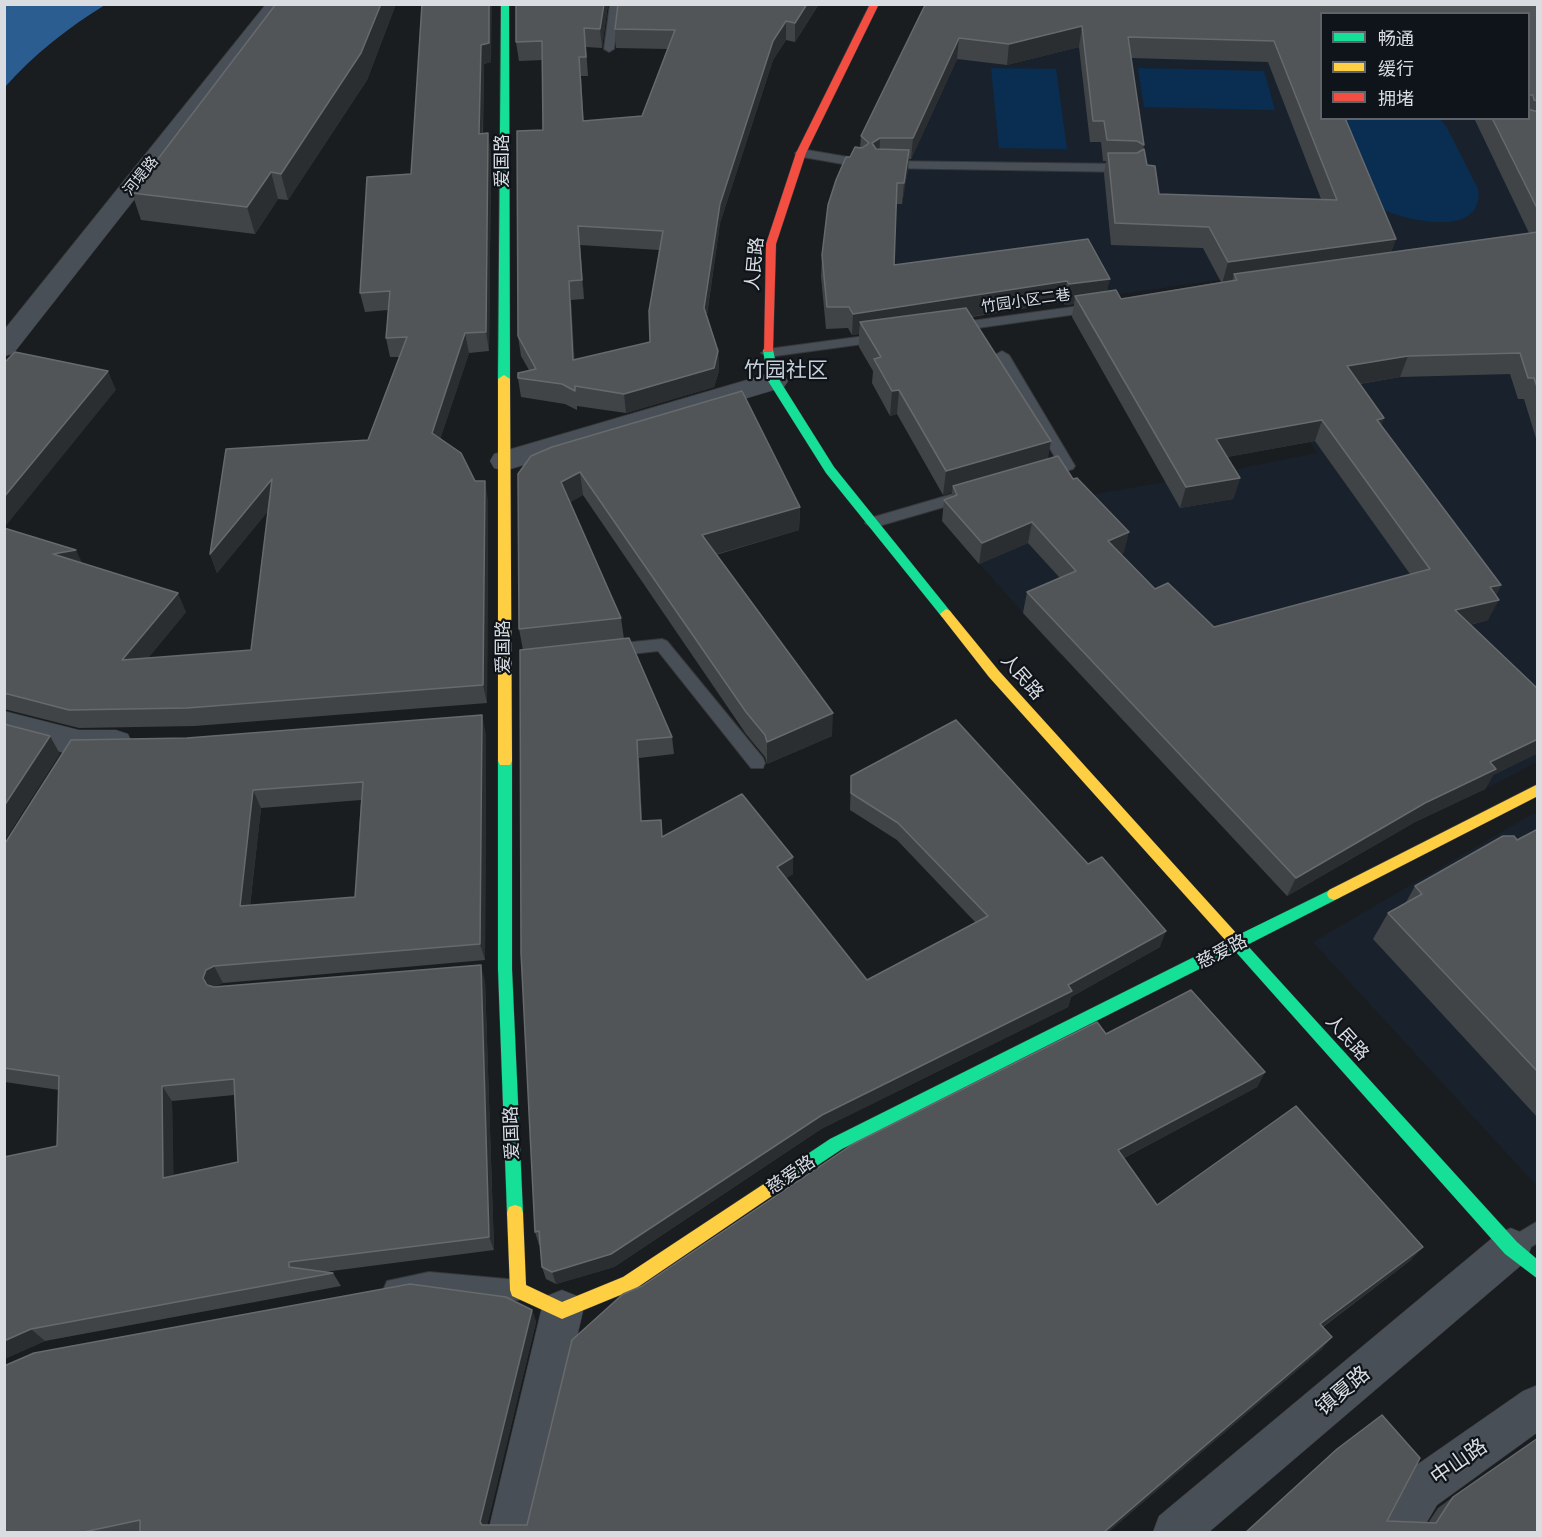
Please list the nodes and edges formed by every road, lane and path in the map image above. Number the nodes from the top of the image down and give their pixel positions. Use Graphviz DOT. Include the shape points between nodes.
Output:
graph roads {
  1 [pos="278,4"];
  2 [pos="506,4"];
  3 [pos="615,4"];
  4 [pos="875,4"];
  5 [pos="609,49"];
  6 [pos="801,153"];
  7 [pos="860,163"];
  8 [pos="879,165"];
  9 [pos="1133,168"];
  10 [pos="1111,305"];
  11 [pos="946,328"];
  12 [pos="898,335"];
  13 [pos="4,348"];
  14 [pos="768,353"];
  15 [pos="1002,355"];
  16 [pos="774,381"];
  17 [pos="504,461"];
  18 [pos="1025,478"];
  19 [pos="981,491"];
  20 [pos="872,523"];
  21 [pos="594,652"];
  22 [pos="4,724"];
  23 [pos="148,742"];
  24 [pos="757,763"];
  25 [pos="1538,789"];
  26 [pos="1238,944"];
  27 [pos="505,969"];
  28 [pos="481,971"];
  29 [pos="1529,1250"];
  30 [pos="518,1290"];
  31 [pos="370,1293"];
  32 [pos="562,1311"];
  33 [pos="1538,1406"];
  34 [pos="510,1533"];
  35 [pos="1175,1533"];
  36 [pos="1397,1533"];
  1 -- 13 [label="street, 河堤路"];
  2 -- 17 [label="street, 爱国路"];
  3 -- 5 [label="lane"];
  4 -- 6 [label="street, 人民路"];
  6 -- 7 [label="lane"];
  6 -- 14 [label="street, 人民路" via="771,244"];
  8 -- 9 [label="lane"];
  10 -- 11 [label="lane, 竹园小区二巷"];
  12 -- 14 [label="lane"];
  14 -- 16 [label="street, 人民路"];
  15 -- 18 [label="lane" via="1068,466"];
  16 -- 17 [label="street"];
  16 -- 20 [label="street, 人民路" via="830,470"];
  17 -- 27 [label="street, 爱国路" via="510,662 492,718"];
  19 -- 20 [label="lane"];
  20 -- 26 [label="street, 人民路" via="994,674"];
  21 -- 24 [label="lane" via="662,645"];
  22 -- 23 [label="street" via="76,748"];
  25 -- 26 [label="street, 慈爱路"];
  26 -- 29 [label="street, 人民路"];
  26 -- 32 [label="street, 慈爱路" via="836,1144 629,1283"];
  27 -- 28 [label="lane"];
  27 -- 30 [label="street, 爱国路"];
  29 -- 35 [label="street, 镇夏路"];
  30 -- 31 [label="lane" via="429,1282"];
  30 -- 32 [label="street"];
  32 -- 34 [label="street"];
  33 -- 36 [label="street, 中山路" via="1420,1489"];
}
